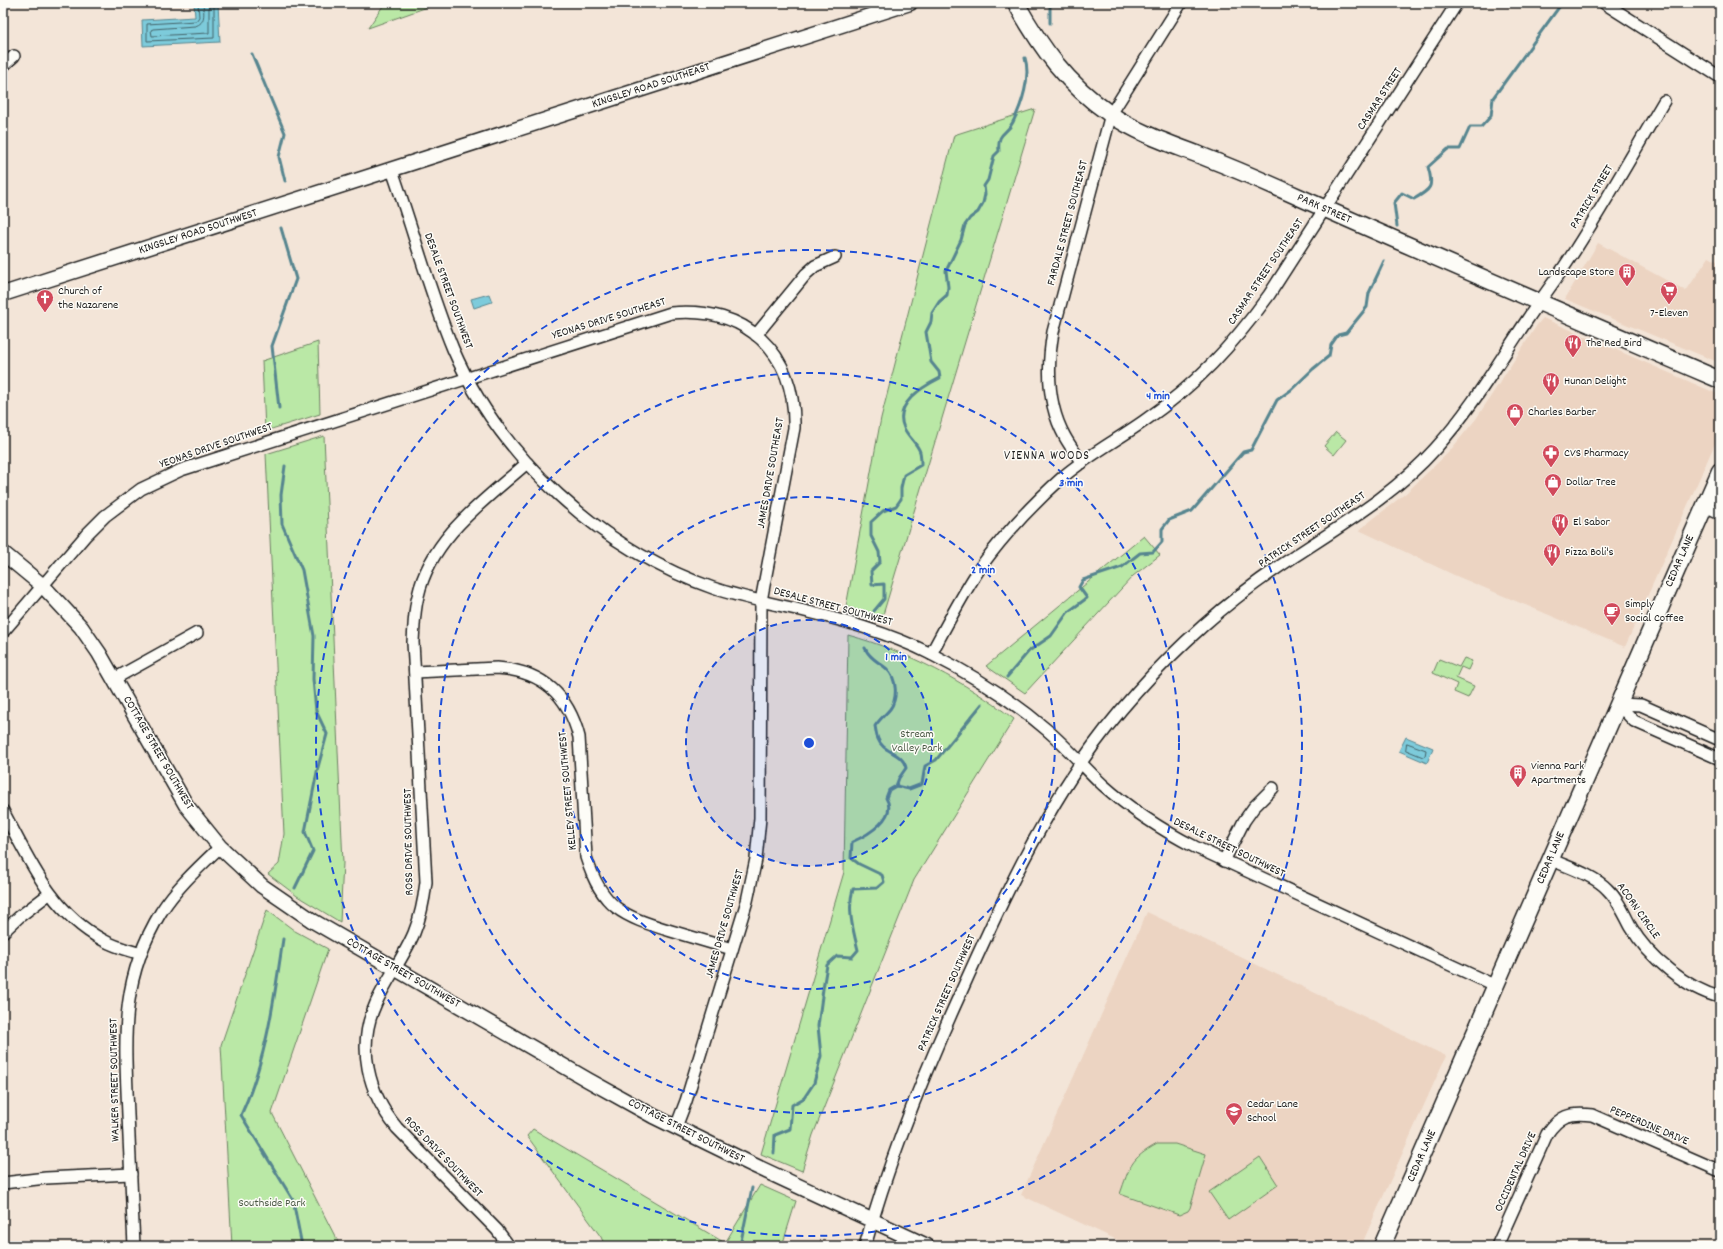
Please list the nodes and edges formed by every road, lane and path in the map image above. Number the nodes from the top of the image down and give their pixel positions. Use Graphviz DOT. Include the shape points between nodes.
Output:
graph roads {
  1 [pos="910,3"];
  2 [pos="1016,3"];
  3 [pos="1181,3"];
  4 [pos="1457,3"];
  5 [pos="1604,3"];
  6 [pos="14,56"];
  7 [pos="3,66"];
  8 [pos="1720,77"];
  9 [pos="1664,101"];
  10 [pos="1111,114"];
  11 [pos="392,170"];
  12 [pos="1324,209"];
  13 [pos="835,257"];
  14 [pos="3,294"];
  15 [pos="1539,302"];
  16 [pos="756,335"];
  17 [pos="468,377"];
  18 [pos="1720,380"];
  19 [pos="527,463"];
  20 [pos="1082,463"];
  21 [pos="1720,471"];
  22 [pos="1704,506"];
  23 [pos="1720,513"];
  24 [pos="3,553"];
  25 [pos="43,586"];
  26 [pos="762,601"];
  27 [pos="3,632"];
  28 [pos="197,633"];
  29 [pos="931,654"];
  30 [pos="415,672"];
  31 [pos="114,679"];
  32 [pos="1618,704"];
  33 [pos="1720,740"];
  34 [pos="1720,759"];
  35 [pos="1081,763"];
  36 [pos="1273,788"];
  37 [pos="3,811"];
  38 [pos="220,847"];
  39 [pos="1550,859"];
  40 [pos="1224,861"];
  41 [pos="49,894"];
  42 [pos="3,932"];
  43 [pos="732,949"];
  44 [pos="141,954"];
  45 [pos="395,968"];
  46 [pos="1496,986"];
  47 [pos="1720,997"];
  48 [pos="1566,1116"];
  49 [pos="676,1127"];
  50 [pos="1720,1171"];
  51 [pos="131,1174"];
  52 [pos="3,1183"];
  53 [pos="872,1220"];
  54 [pos="134,1246"];
  55 [pos="509,1246"];
  56 [pos="865,1246"];
  57 [pos="928,1246"];
  58 [pos="1382,1246"];
  59 [pos="1497,1246"];
  1 -- 11 [label="street, KINGSLEY ROAD SOUTHEAST"];
  2 -- 10 [label="main road, PARK STREET" via="1051,59 1081,91"];
  3 -- 10 [label="street, FARDALE STREET SOUTHEAST"];
  4 -- 12 [label="street, CASMAR STREET"];
  5 -- 8 [label="street"];
  6 -- 7 [label="street"];
  9 -- 15 [label="street, PATRICK STREET" via="1590,226"];
  10 -- 12 [label="main road, PARK STREET" via="1165,142"];
  10 -- 20 [label="street, FARDALE STREET SOUTHEAST" via="1053,332 1050,353 1050,389 1054,411 1065,438"];
  11 -- 14 [label="street, KINGSLEY ROAD SOUTHWEST"];
  11 -- 17 [label="street, DESALE STREET SOUTHWEST" via="442,321"];
  12 -- 15 [label="main road, PARK STREET"];
  12 -- 20 [label="street, CASMAR STREET SOUTHEAST" via="1269,295 1230,346 1185,390"];
  13 -- 16 [label="street" via="820,263 806,274"];
  15 -- 18 [label="main road, PARK STREET"];
  15 -- 35 [label="street, PATRICK STREET SOUTHEAST" via="1472,404 1429,455 1365,511 1270,573 1202,627 1132,698"];
  16 -- 17 [label="street, YEONAS DRIVE SOUTHEAST" via="722,316 688,311 671,313"];
  16 -- 26 [label="street, JAMES DRIVE SOUTHEAST" via="774,353 781,365 795,411"];
  17 -- 19 [label="street, DESALE STREET SOUTHWEST" via="502,433"];
  17 -- 25 [label="street, YEONAS DRIVE SOUTHWEST" via="161,478 124,500 105,516"];
  19 -- 26 [label="street, DESALE STREET SOUTHWEST" via="578,512 634,551 690,579"];
  19 -- 30 [label="street, ROSS DRIVE SOUTHWEST" via="455,528 432,558 414,615"];
  20 -- 29 [label="street, CASMAR STREET SOUTHEAST" via="1065,475 1001,541 971,582"];
  21 -- 22 [label="main road, CEDAR LANE"];
  22 -- 23 [label="street"];
  22 -- 32 [label="main road, CEDAR LANE"];
  24 -- 25 [label="street, COTTAGE STREET SOUTHWEST"];
  25 -- 27 [label="street, YEONAS DRIVE SOUTHWEST"];
  25 -- 31 [label="street, COTTAGE STREET SOUTHWEST" via="81,627"];
  26 -- 29 [label="street, DESALE STREET SOUTHWEST" via="871,629"];
  26 -- 43 [label="street, JAMES DRIVE SOUTHWEST" via="760,818 751,885"];
  28 -- 31 [label="street"];
  29 -- 35 [label="street, DESALE STREET SOUTHWEST" via="986,684 1048,731"];
  30 -- 43 [label="street, KELLEY STREET SOUTHWEST" via="510,669 547,684 562,699 575,723 579,737 586,856 598,886 616,907 638,921"];
  30 -- 45 [label="street, ROSS DRIVE SOUTHWEST" via="426,882 420,917 414,934"];
  31 -- 38 [label="street, COTTAGE STREET SOUTHWEST" via="186,805"];
  32 -- 33 [label="street" via="1641,705"];
  32 -- 34 [label="street" via="1634,721"];
  32 -- 39 [label="main road, CEDAR LANE"];
  35 -- 40 [label="street, DESALE STREET SOUTHWEST" via="1102,784 1143,816 1170,834"];
  35 -- 53 [label="street, PATRICK STREET SOUTHWEST" via="1032,842 991,926 938,1044"];
  36 -- 40 [label="street" via="1244,821"];
  37 -- 41 [label="street"];
  38 -- 44 [label="street, WALKER STREET SOUTHWEST" via="175,893 151,930"];
  38 -- 45 [label="street, COTTAGE STREET SOUTHWEST" via="256,882 286,904"];
  39 -- 46 [label="main road, CEDAR LANE"];
  39 -- 47 [label="street, ACORN CIRCLE" via="1606,887 1639,938 1663,965 1686,983"];
  40 -- 46 [label="street, DESALE STREET SOUTHWEST"];
  41 -- 42 [label="street"];
  41 -- 44 [label="street" via="66,913 89,932 116,946"];
  43 -- 49 [label="street, JAMES DRIVE SOUTHWEST"];
  44 -- 51 [label="street, WALKER STREET SOUTHWEST" via="128,1001 125,1026"];
  45 -- 49 [label="street, COTTAGE STREET SOUTHWEST" via="588,1080"];
  45 -- 55 [label="street, ROSS DRIVE SOUTHWEST" via="371,1015 368,1032 371,1084 386,1115 397,1128 497,1230"];
  46 -- 58 [label="main road, CEDAR LANE"];
  48 -- 50 [label="street, PEPPERDINE DRIVE" via="1579,1113 1592,1115"];
  48 -- 59 [label="street, OCCIDENTAL DRIVE" via="1554,1123 1547,1134"];
  49 -- 53 [label="street, COTTAGE STREET SOUTHWEST"];
  51 -- 52 [label="street"];
  51 -- 54 [label="street, WALKER STREET SOUTHWEST"];
  53 -- 56 [label="street, PATRICK STREET SOUTHWEST"];
  53 -- 57 [label="street, COTTAGE STREET SOUTHWEST"];
}
